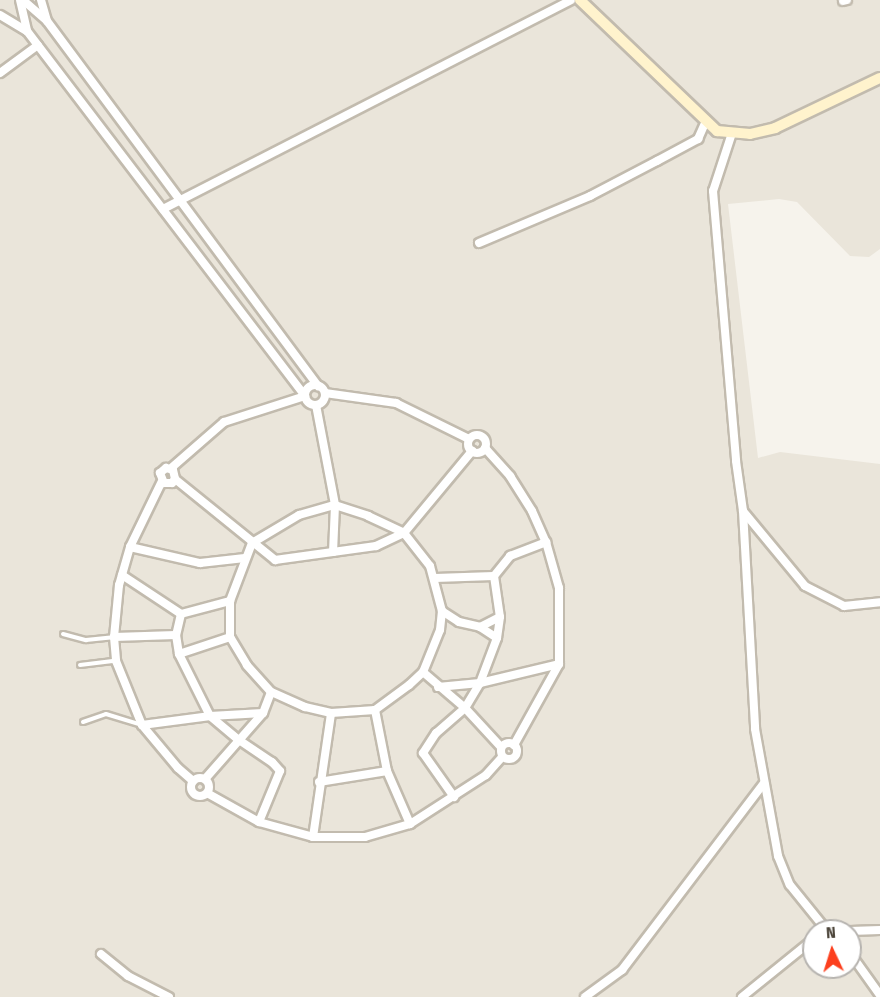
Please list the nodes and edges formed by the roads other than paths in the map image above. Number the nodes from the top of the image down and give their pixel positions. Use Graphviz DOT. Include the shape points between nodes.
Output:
graph roads {
  1 [pos="22,0"];
  2 [pos="41,0"];
  3 [pos="572,0"];
  4 [pos="580,0"];
  5 [pos="0,15"];
  6 [pos="47,21"];
  7 [pos="27,31"];
  8 [pos="38,45"];
  9 [pos="0,73"];
  10 [pos="880,78"];
  11 [pos="706,121"];
  12 [pos="732,133"];
  13 [pos="180,199"];
  14 [pos="163,209"];
  15 [pos="479,243"];
  16 [pos="318,386"];
  17 [pos="325,393"];
  18 [pos="305,396"];
  19 [pos="316,405"];
  20 [pos="469,439"];
  21 [pos="485,448"];
  22 [pos="472,451"];
  23 [pos="171,468"];
  24 [pos="176,479"];
  25 [pos="162,481"];
  26 [pos="335,505"];
  27 [pos="743,511"];
  28 [pos="404,533"];
  29 [pos="546,542"];
  30 [pos="252,543"];
  31 [pos="130,547"];
  32 [pos="333,552"];
  33 [pos="245,558"];
  34 [pos="122,575"];
  35 [pos="494,576"];
  36 [pos="435,578"];
  37 [pos="230,601"];
  38 [pos="880,602"];
  39 [pos="442,611"];
  40 [pos="182,614"];
  41 [pos="500,617"];
  42 [pos="480,627"];
  43 [pos="63,634"];
  44 [pos="176,635"];
  45 [pos="114,637"];
  46 [pos="230,637"];
  47 [pos="497,639"];
  48 [pos="179,654"];
  49 [pos="116,661"];
  50 [pos="559,664"];
  51 [pos="80,665"];
  52 [pos="423,672"];
  53 [pos="480,683"];
  54 [pos="438,687"];
  55 [pos="271,692"];
  56 [pos="465,708"];
  57 [pos="375,710"];
  58 [pos="263,713"];
  59 [pos="331,713"];
  60 [pos="210,716"];
  61 [pos="82,722"];
  62 [pos="142,725"];
  63 [pos="239,740"];
  64 [pos="514,745"];
  65 [pos="501,747"];
  66 [pos="502,757"];
  67 [pos="387,771"];
  68 [pos="205,779"];
  69 [pos="193,781"];
  70 [pos="319,782"];
  71 [pos="764,783"];
  72 [pos="207,793"];
  73 [pos="454,797"];
  74 [pos="259,822"];
  75 [pos="410,824"];
  76 [pos="313,837"];
  77 [pos="815,919"];
  78 [pos="880,930"];
  79 [pos="862,931"];
  80 [pos="802,949"];
  81 [pos="101,954"];
  82 [pos="862,970"];
  83 [pos="880,995"];
  84 [pos="169,997"];
  85 [pos="585,997"];
  86 [pos="742,997"];
  1 -- 6 [label="street"];
  1 -- 7 [label="street"];
  2 -- 6 [label="street"];
  3 -- 13 [label="street"];
  4 -- 11 [label="street"];
  5 -- 7 [label="street"];
  6 -- 13 [label="street"];
  7 -- 8 [label="street"];
  8 -- 9 [label="street"];
  8 -- 14 [label="street"];
  10 -- 12 [label="street" via="776,128 750,134"];
  11 -- 12 [label="street" via="717,131"];
  11 -- 15 [label="street" via="698,139 590,196"];
  12 -- 27 [label="street" via="713,191"];
  13 -- 14 [label="street"];
  13 -- 16 [label="street"];
  14 -- 18 [label="street"];
  16 -- 17 [label="street"];
  16 -- 18 [label="street" via="309,387"];
  17 -- 19 [label="street" via="324,400"];
  17 -- 20 [label="street" via="396,403"];
  18 -- 19 [label="street"];
  18 -- 23 [label="street" via="224,422"];
  19 -- 26 [label="street"];
  20 -- 21 [label="street" via="483,436"];
  20 -- 22 [label="street"];
  21 -- 22 [label="street"];
  21 -- 29 [label="street" via="510,476"];
  22 -- 28 [label="street"];
  23 -- 24 [label="street"];
  23 -- 25 [label="street" via="161,471"];
  24 -- 25 [label="street" via="170,484"];
  24 -- 30 [label="street"];
  25 -- 31 [label="street"];
  26 -- 28 [label="street"];
  26 -- 30 [label="street" via="298,514"];
  26 -- 32 [label="street"];
  27 -- 38 [label="street" via="805,586 844,606"];
  27 -- 71 [label="street" via="755,729"];
  28 -- 32 [label="street" via="376,546"];
  28 -- 36 [label="street"];
  29 -- 35 [label="street" via="510,556"];
  29 -- 50 [label="street" via="559,588"];
  30 -- 32 [label="street" via="275,560"];
  30 -- 33 [label="street"];
  31 -- 33 [label="street" via="200,563"];
  31 -- 34 [label="street"];
  33 -- 37 [label="street"];
  34 -- 40 [label="street"];
  34 -- 45 [label="street"];
  35 -- 36 [label="street"];
  35 -- 41 [label="street"];
  36 -- 39 [label="street"];
  37 -- 40 [label="street"];
  37 -- 46 [label="street"];
  39 -- 42 [label="street" via="459,622"];
  39 -- 52 [label="street" via="440,630"];
  40 -- 44 [label="street"];
  41 -- 42 [label="street"];
  41 -- 47 [label="street"];
  42 -- 47 [label="street"];
  43 -- 45 [label="lane" via="86,640"];
  44 -- 45 [label="street"];
  44 -- 48 [label="street"];
  45 -- 49 [label="street"];
  46 -- 48 [label="street"];
  46 -- 55 [label="street"];
  47 -- 53 [label="street"];
  48 -- 60 [label="street"];
  49 -- 51 [label="lane"];
  49 -- 62 [label="street"];
  50 -- 53 [label="street"];
  50 -- 64 [label="street"];
  52 -- 54 [label="street"];
  52 -- 57 [label="street"];
  53 -- 54 [label="street"];
  53 -- 56 [label="street"];
  54 -- 56 [label="street"];
  55 -- 58 [label="street"];
  55 -- 59 [label="street"];
  56 -- 65 [label="street"];
  56 -- 73 [label="street" via="436,733 423,753"];
  57 -- 59 [label="street"];
  57 -- 67 [label="street"];
  58 -- 60 [label="street"];
  58 -- 63 [label="street"];
  59 -- 70 [label="street"];
  60 -- 62 [label="street"];
  60 -- 63 [label="street"];
  61 -- 62 [label="lane" via="106,714"];
  62 -- 69 [label="street"];
  63 -- 68 [label="street"];
  63 -- 74 [label="street" via="280,771"];
  64 -- 65 [label="street"];
  64 -- 66 [label="street" via="515,757"];
  65 -- 66 [label="street"];
  66 -- 73 [label="street" via="486,775"];
  67 -- 70 [label="street"];
  67 -- 75 [label="street"];
  68 -- 69 [label="street"];
  68 -- 72 [label="street"];
  69 -- 72 [label="street" via="191,790 195,795"];
  70 -- 76 [label="street"];
  71 -- 77 [label="street" via="778,856 790,885"];
  71 -- 85 [label="street" via="622,970"];
  72 -- 74 [label="street"];
  73 -- 75 [label="street"];
  74 -- 76 [label="street"];
  75 -- 76 [label="street" via="365,837"];
  78 -- 79 [label="street"];
  80 -- 86 [label="street"];
  81 -- 84 [label="street" via="128,976"];
  82 -- 83 [label="street"];
}
